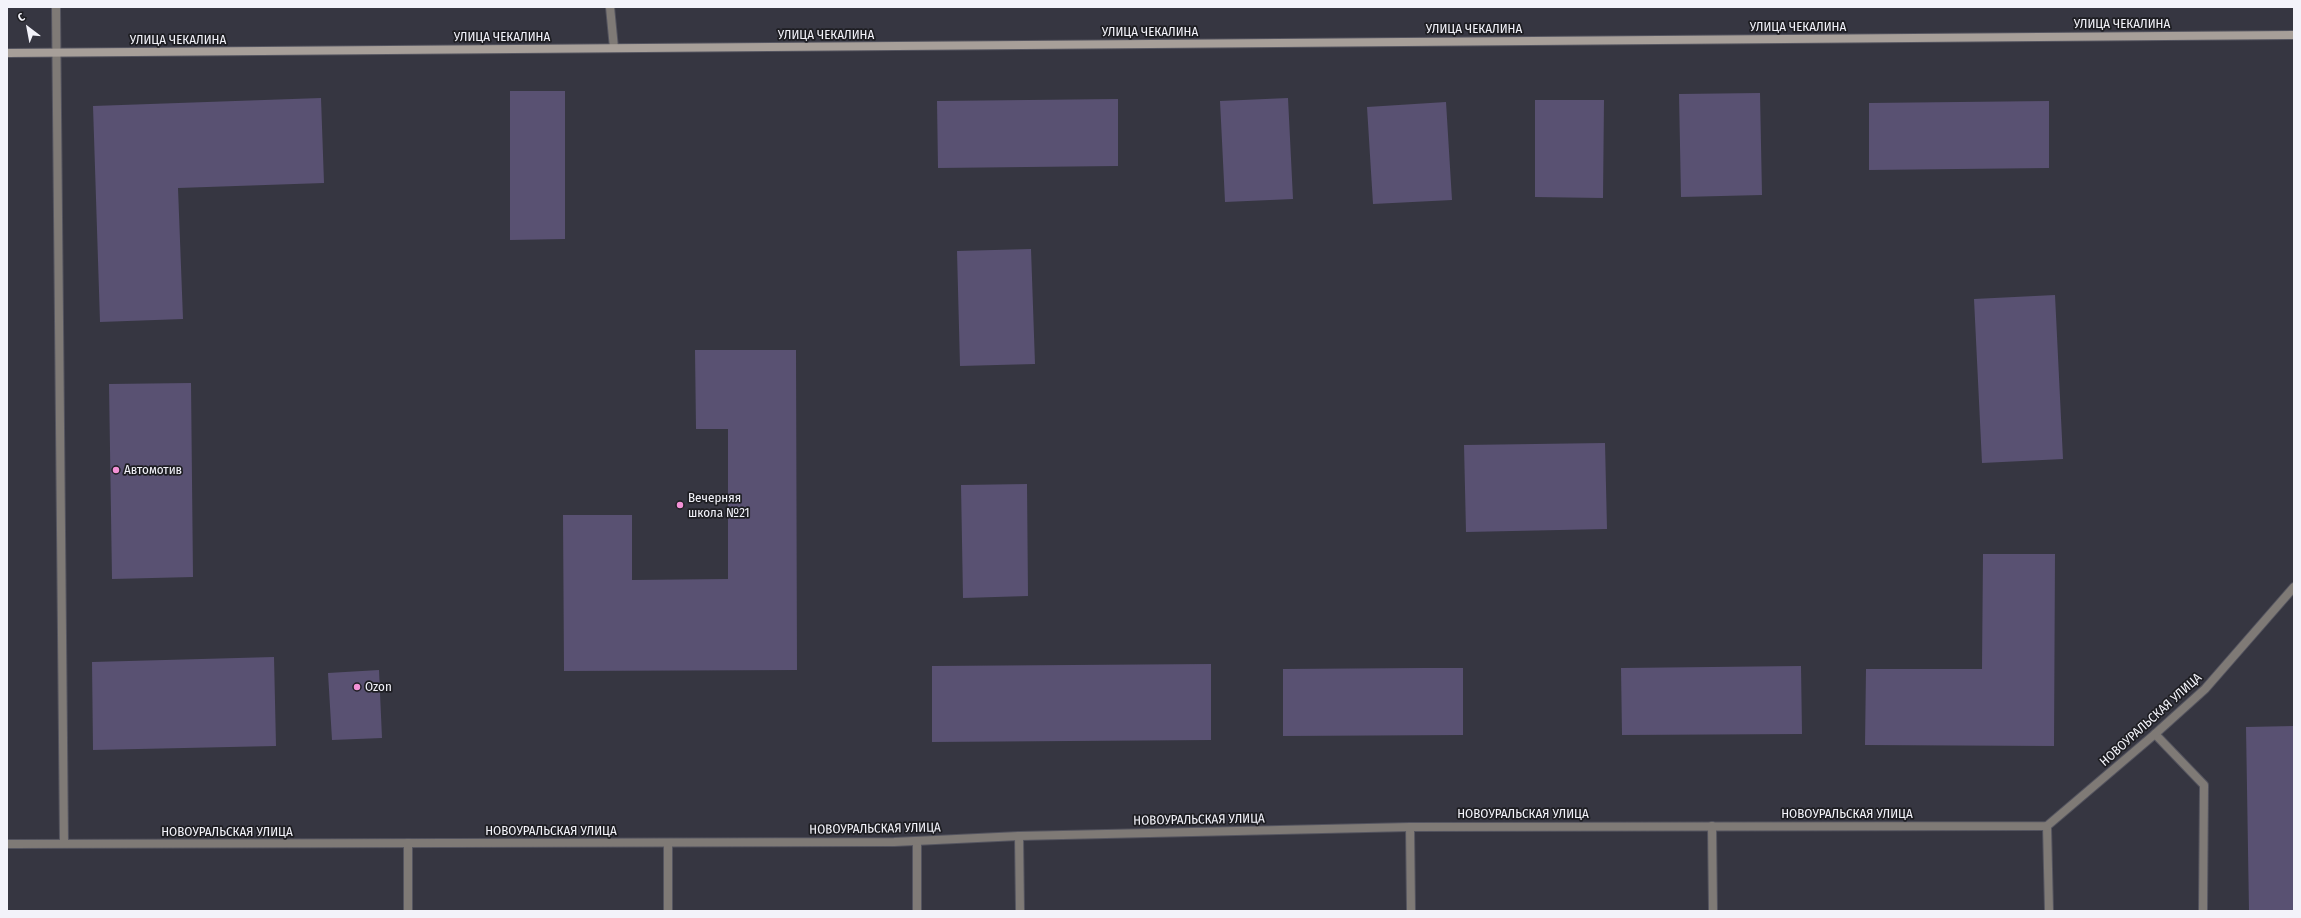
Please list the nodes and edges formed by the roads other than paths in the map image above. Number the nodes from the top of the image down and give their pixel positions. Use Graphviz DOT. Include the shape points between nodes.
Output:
graph roads {
  1 [pos="56,7"];
  2 [pos="610,7"];
  3 [pos="2294,35"];
  4 [pos="614,48"];
  5 [pos="7,53"];
  6 [pos="56,53"];
  7 [pos="2294,587"];
  8 [pos="2156,734"];
  9 [pos="1712,826"];
  10 [pos="2047,826"];
  11 [pos="1410,827"];
  12 [pos="1019,836"];
  13 [pos="917,841"];
  14 [pos="408,843"];
  15 [pos="668,843"];
  16 [pos="7,844"];
  17 [pos="64,844"];
  18 [pos="408,911"];
  19 [pos="668,911"];
  20 [pos="917,911"];
  21 [pos="1020,911"];
  22 [pos="1411,911"];
  23 [pos="1713,911"];
  24 [pos="2049,911"];
  25 [pos="2203,911"];
  1 -- 6 [label="street"];
  2 -- 4 [label="street"];
  3 -- 4 [label="main road, УЛИЦА ЧЕКАЛИНА"];
  4 -- 6 [label="main road, УЛИЦА ЧЕКАЛИНА"];
  5 -- 6 [label="main road, УЛИЦА ЧЕКАЛИНА"];
  6 -- 17 [label="street"];
  7 -- 8 [label="street, НОВОУРАЛЬСКАЯ УЛИЦА" via="2205,689"];
  8 -- 10 [label="street, НОВОУРАЛЬСКАЯ УЛИЦА"];
  8 -- 25 [label="street" via="2204,785"];
  9 -- 10 [label="street, НОВОУРАЛЬСКАЯ УЛИЦА"];
  9 -- 11 [label="street, НОВОУРАЛЬСКАЯ УЛИЦА"];
  9 -- 23 [label="street"];
  10 -- 24 [label="street"];
  11 -- 12 [label="street, НОВОУРАЛЬСКАЯ УЛИЦА"];
  11 -- 22 [label="street"];
  12 -- 13 [label="street, НОВОУРАЛЬСКАЯ УЛИЦА"];
  12 -- 21 [label="street"];
  13 -- 15 [label="street, НОВОУРАЛЬСКАЯ УЛИЦА"];
  13 -- 20 [label="street"];
  14 -- 15 [label="street, НОВОУРАЛЬСКАЯ УЛИЦА"];
  14 -- 17 [label="street, НОВОУРАЛЬСКАЯ УЛИЦА"];
  14 -- 18 [label="street"];
  15 -- 19 [label="street"];
  16 -- 17 [label="street, НОВОУРАЛЬСКАЯ УЛИЦА"];
}
